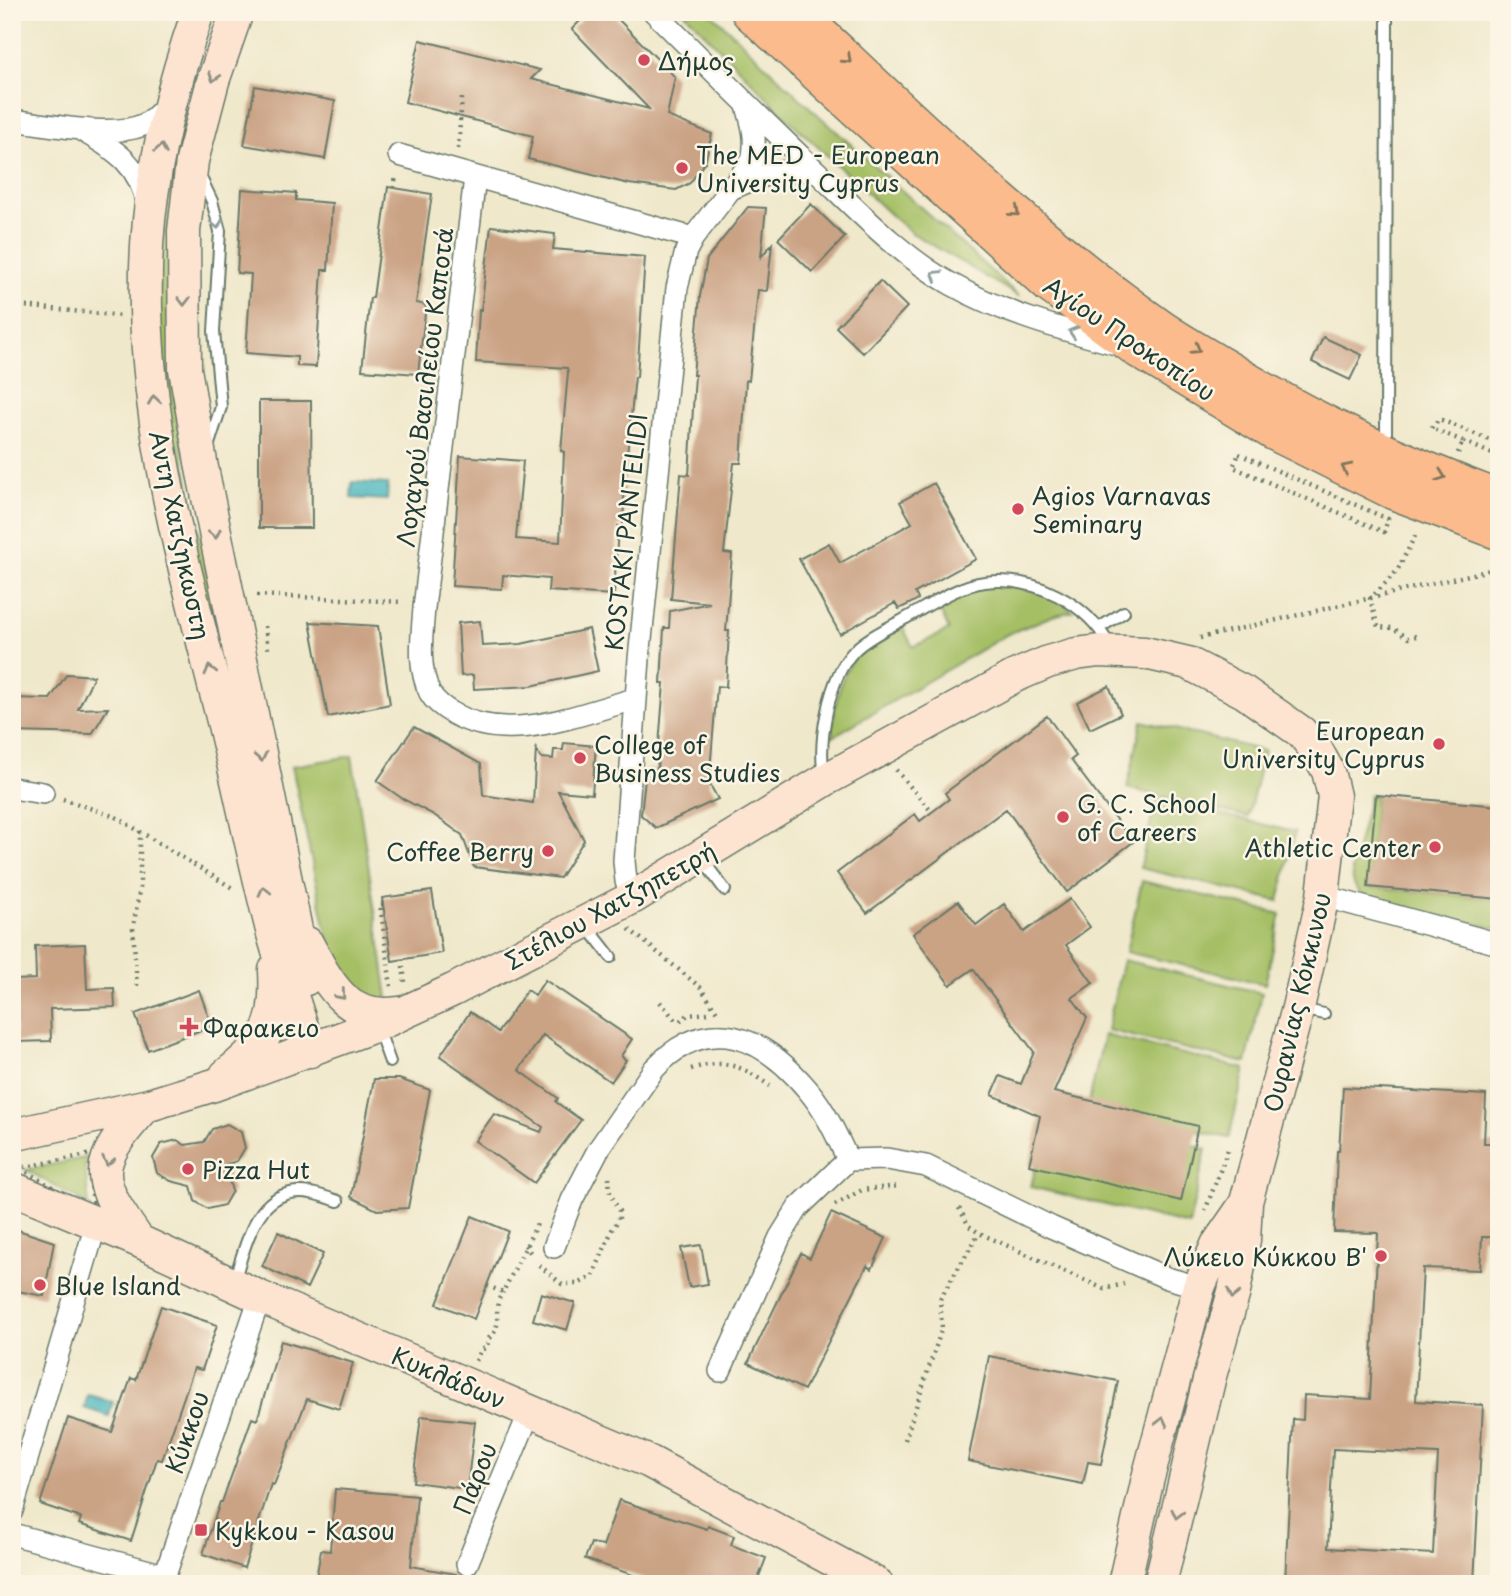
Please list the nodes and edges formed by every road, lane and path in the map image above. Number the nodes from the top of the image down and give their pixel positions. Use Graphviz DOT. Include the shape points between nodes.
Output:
graph roads {
  1 [pos="198,12"];
  2 [pos="237,12"];
  3 [pos="654,12"];
  4 [pos="750,12"];
  5 [pos="797,12"];
  6 [pos="1387,12"];
  7 [pos="462,98"];
  8 [pos="171,102"];
  9 [pos="747,106"];
  10 [pos="12,120"];
  11 [pos="77,128"];
  12 [pos="460,142"];
  13 [pos="399,155"];
  14 [pos="814,170"];
  15 [pos="475,177"];
  16 [pos="733,188"];
  17 [pos="149,221"];
  18 [pos="693,238"];
  19 [pos="12,305"];
  20 [pos="129,317"];
  21 [pos="1138,350"];
  22 [pos="1463,441"];
  23 [pos="1499,444"];
  24 [pos="1386,454"];
  25 [pos="1499,457"];
  26 [pos="1466,461"];
  27 [pos="1499,498"];
  28 [pos="1354,504"];
  29 [pos="1388,519"];
  30 [pos="1418,529"];
  31 [pos="1499,532"];
  32 [pos="1499,568"];
  33 [pos="254,583"];
  34 [pos="257,595"];
  35 [pos="1370,600"];
  36 [pos="425,603"];
  37 [pos="260,606"];
  38 [pos="1124,612"];
  39 [pos="263,618"];
  40 [pos="1416,636"];
  41 [pos="1105,639"];
  42 [pos="1193,650"];
  43 [pos="268,653"];
  44 [pos="635,699"];
  45 [pos="897,772"];
  46 [pos="825,780"];
  47 [pos="12,788"];
  48 [pos="43,793"];
  49 [pos="932,812"];
  50 [pos="140,830"];
  51 [pos="701,857"];
  52 [pos="233,881"];
  53 [pos="725,890"];
  54 [pos="1323,896"];
  55 [pos="632,898"];
  56 [pos="383,904"];
  57 [pos="584,922"];
  58 [pos="283,925"];
  59 [pos="628,929"];
  60 [pos="1499,944"];
  61 [pos="611,957"];
  62 [pos="402,959"];
  63 [pos="137,986"];
  64 [pos="660,1002"];
  65 [pos="397,1007"];
  66 [pos="717,1013"];
  67 [pos="725,1016"];
  68 [pos="678,1023"];
  69 [pos="670,1031"];
  70 [pos="317,1048"];
  71 [pos="390,1062"];
  72 [pos="689,1070"];
  73 [pos="214,1085"];
  74 [pos="774,1088"];
  75 [pos="146,1106"];
  76 [pos="12,1135"];
  77 [pos="1229,1147"];
  78 [pos="848,1160"];
  79 [pos="610,1170"];
  80 [pos="16,1178"];
  81 [pos="902,1186"];
  82 [pos="338,1201"];
  83 [pos="1247,1202"];
  84 [pos="949,1203"];
  85 [pos="832,1208"];
  86 [pos="1203,1214"];
  87 [pos="96,1224"];
  88 [pos="979,1233"];
  89 [pos="139,1241"];
  90 [pos="525,1245"];
  91 [pos="554,1247"];
  92 [pos="1134,1284"];
  93 [pos="1199,1287"];
  94 [pos="246,1291"];
  95 [pos="503,1292"];
  96 [pos="473,1365"];
  97 [pos="720,1371"];
  98 [pos="530,1411"];
  99 [pos="905,1440"];
  100 [pos="12,1511"];
  101 [pos="12,1534"];
  102 [pos="467,1564"];
  103 [pos="163,1579"];
  104 [pos="877,1584"];
  105 [pos="1124,1584"];
  106 [pos="1160,1584"];
  1 -- 8 [label="main road, Αντη Χατζηκωστη"];
  2 -- 58 [label="main road, Αντη Χατζηκωστη, one-way" via="192,161 184,231 185,369"];
  3 -- 9 [label="street"];
  4 -- 21 [label="main road, Αγίου Προκοπίου" via="1049,285"];
  5 -- 24 [label="main road, Αγίου Προκοπίου, one-way" via="1068,259 1161,329 1286,404"];
  6 -- 24 [label="lane"];
  7 -- 12 [label="path"];
  8 -- 11 [label="street" via="137,126"];
  17 -- 8 [label="main road, Αντη Χατζηκωστη, one-way"];
  9 -- 14 [label="street"];
  9 -- 16 [label="street, KOSTAKI PANTELIDI" via="756,146 752,161"];
  10 -- 11 [label="street"];
  11 -- 17 [label="street" via="120,154 132,168 141,184"];
  13 -- 15 [label="street"];
  14 -- 16 [label="street, KOSTAKI PANTELIDI" via="781,170"];
  21 -- 14 [label="street, one-way" via="1045,323 950,283 884,234"];
  15 -- 18 [label="street"];
  15 -- 36 [label="street, Λοχαγού Βασιλείου Καποτά"];
  16 -- 18 [label="street, KOSTAKI PANTELIDI"];
  58 -- 17 [label="main road, Αντη Χατζηκωστη, one-way" via="168,491 149,364"];
  18 -- 44 [label="street, KOSTAKI PANTELIDI" via="677,288"];
  19 -- 20 [label="path"];
  31 -- 21 [label="main road, Αγίου Προκοπίου, one-way" via="1394,492 1273,432"];
  22 -- 23 [label="path" via="1431,428 1439,419"];
  22 -- 25 [label="path"];
  22 -- 26 [label="path" via="1456,457"];
  24 -- 27 [label="main road, Αγίου Προκοπίου, one-way"];
  28 -- 29 [label="path" via="1239,454 1233,467 1384,532"];
  30 -- 35 [label="path" via="1397,571"];
  32 -- 35 [label="path"];
  33 -- 34 [label="path"];
  34 -- 36 [label="path"];
  34 -- 37 [label="path"];
  35 -- 40 [label="path" via="1378,627 1393,628 1408,638"];
  35 -- 42 [label="path"];
  36 -- 44 [label="street, Λοχαγού Βασιλείου Καποτά" via="421,651 425,677 436,701 458,717 484,727 513,729"];
  38 -- 41 [label="lane"];
  39 -- 43 [label="path"];
  41 -- 42 [label="main road, Στέλιου Χατζηπετρή" via="1145,653"];
  41 -- 46 [label="main road, Στέλιου Χατζηπετρή" via="1015,676"];
  41 -- 46 [label="lane" via="1087,614 1040,588 1018,582 984,582 960,590 855,650 844,664 825,727"];
  42 -- 54 [label="main road, Ουρανίας Κόκκινου" via="1301,732 1328,771 1334,796"];
  44 -- 55 [label="street, KOSTAKI PANTELIDI" via="624,861"];
  45 -- 49 [label="path"];
  46 -- 51 [label="main road, Στέλιου Χατζηπετρή"];
  47 -- 48 [label="street"];
  48 -- 50 [label="path" via="116,817"];
  50 -- 52 [label="path" via="238,891"];
  50 -- 63 [label="path" via="140,888 132,928"];
  51 -- 53 [label="lane"];
  51 -- 55 [label="main road, Στέλιου Χατζηπετρή"];
  54 -- 60 [label="street"];
  54 -- 83 [label="main road, Ουρανίας Κόκκινου" via="1311,1011"];
  55 -- 57 [label="main road, Στέλιου Χατζηπετρή"];
  56 -- 65 [label="path"];
  57 -- 61 [label="lane"];
  57 -- 65 [label="main road, Στέλιου Χατζηπετρή" via="452,986"];
  58 -- 65 [label="main road, one-way" via="347,1003 370,1013 395,1014"];
  58 -- 70 [label="main road, Αντη Χατζηκωστη"];
  58 -- 73 [label="main road" via="269,1029"];
  59 -- 66 [label="path" via="700,987"];
  62 -- 65 [label="path"];
  64 -- 68 [label="path"];
  65 -- 70 [label="main road, Στέλιου Χατζηπετρή"];
  65 -- 71 [label="lane"];
  66 -- 67 [label="path"];
  66 -- 68 [label="path" via="688,1016"];
  68 -- 69 [label="path"];
  70 -- 73 [label="main road, Στέλιου Χατζηπετρή"];
  72 -- 74 [label="path" via="736,1065"];
  73 -- 75 [label="main road, Στέλιου Χατζηπετρή"];
  75 -- 76 [label="main road, Στέλιου Χατζηπετρή"];
  75 -- 89 [label="main road, one-way" via="109,1151 105,1177 111,1199"];
  77 -- 86 [label="path"];
  78 -- 91 [label="street" via="810,1091 781,1061 736,1037 701,1037 679,1047 654,1069 598,1150"];
  78 -- 93 [label="street" via="887,1159 926,1166 1062,1232 1167,1278"];
  78 -- 97 [label="street" via="792,1217"];
  79 -- 90 [label="path" via="610,1193 619,1219 593,1276 578,1284 562,1284"];
  80 -- 80 [label="path" via="97,1153 90,1168 96,1213"];
  80 -- 87 [label="main road, Κυκλάδων"];
  81 -- 85 [label="path" via="862,1191"];
  82 -- 94 [label="lane" via="294,1193 265,1206 251,1231"];
  83 -- 93 [label="main road, Ουρανίας Κόκκινου" via="1217,1245"];
  83 -- 106 [label="main road, Ουρανίας Κόκκινου, one-way" via="1234,1292"];
  84 -- 88 [label="path" via="961,1209 969,1226"];
  87 -- 89 [label="main road, Κυκλάδων"];
  87 -- 100 [label="street"];
  88 -- 92 [label="path" via="1104,1289"];
  88 -- 99 [label="path" via="940,1299 942,1328"];
  89 -- 94 [label="main road, Κυκλάδων"];
  105 -- 93 [label="main road, Ουρανίας Κόκκινου, one-way"];
  94 -- 98 [label="main road, Κυκλάδων"];
  94 -- 103 [label="street, Κύκκου"];
  95 -- 96 [label="path" via="497,1304 498,1327"];
  98 -- 102 [label="street, Πάρου"];
  98 -- 104 [label="main road, Κυκλάδων" via="650,1462"];
  101 -- 103 [label="street"];
}
